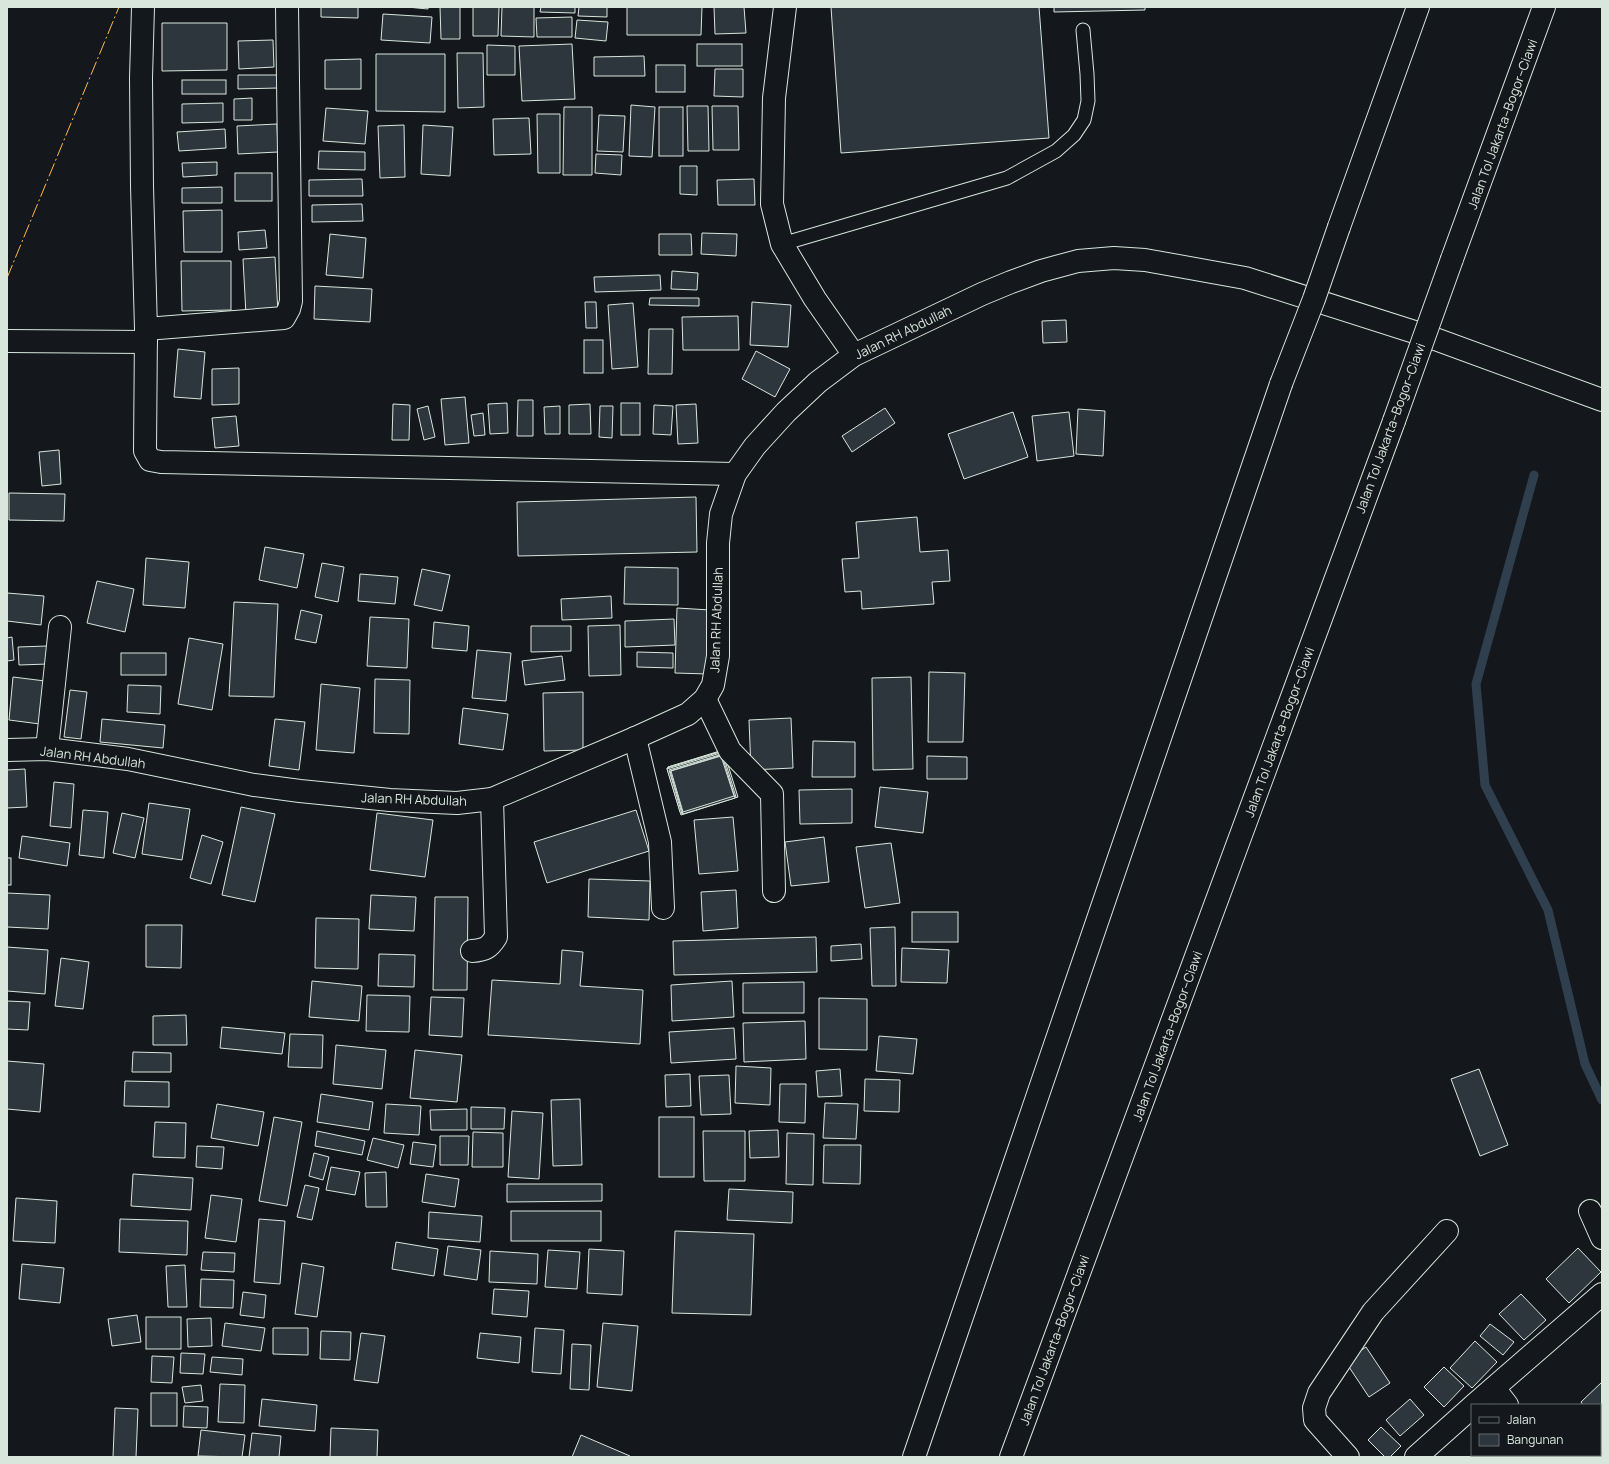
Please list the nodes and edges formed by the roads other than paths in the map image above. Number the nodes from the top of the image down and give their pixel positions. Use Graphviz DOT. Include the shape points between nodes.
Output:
graph roads {
  1 [pos="143,7"];
  2 [pos="287,7"];
  3 [pos="785,7"];
  4 [pos="1418,7"];
  5 [pos="1544,7"];
  6 [pos="1550,7"];
  7 [pos="1083,30"];
  8 [pos="1529,50"];
  9 [pos="782,244"];
  10 [pos="146,336"];
  11 [pos="7,341"];
  12 [pos="854,355"];
  13 [pos="1602,400"];
  14 [pos="735,474"];
  15 [pos="60,627"];
  16 [pos="706,699"];
  17 [pos="636,738"];
  18 [pos="47,749"];
  19 [pos="7,750"];
  20 [pos="492,798"];
  21 [pos="774,892"];
  22 [pos="663,908"];
  23 [pos="472,951"];
  24 [pos="1590,1211"];
  25 [pos="1447,1231"];
  26 [pos="1602,1238"];
  27 [pos="1602,1294"];
  28 [pos="1494,1388"];
  29 [pos="1475,1404"];
  30 [pos="1505,1404"];
  31 [pos="1471,1408"];
  32 [pos="914,1457"];
  33 [pos="1011,1457"];
  34 [pos="1348,1457"];
  35 [pos="1416,1457"];
  1 -- 10 [label="main road" via="141,78"];
  2 -- 10 [label="main road" via="291,301 289,309 284,318"];
  3 -- 9 [label="main road" via="774,98 772,204"];
  4 -- 32 [label="main road, bridge" via="1281,384"];
  5 -- 8 [label="main road, Jalan Tol Jakarta–Bogor–Ciawi"];
  6 -- 8 [label="main road"];
  7 -- 9 [label="lane" via="1088,101 1084,120 1074,135 1056,151 1007,178"];
  8 -- 33 [label="main road, Jalan Tol Jakarta–Bogor–Ciawi, bridge"];
  9 -- 12 [label="main road"];
  10 -- 11 [label="main road"];
  10 -- 14 [label="main road" via="145,451 150,460"];
  12 -- 13 [label="main road, Jalan RH Abdullah" via="1004,285 1041,271 1078,261 1114,258 1146,260 1245,278 1428,336"];
  12 -- 14 [label="main road, Jalan RH Abdullah" via="818,382 786,412 755,446"];
  14 -- 16 [label="main road, Jalan RH Abdullah" via="721,514 718,543 718,656 713,685"];
  15 -- 18 [label="main road"];
  16 -- 17 [label="main road, Jalan RH Abdullah" via="688,714"];
  16 -- 21 [label="main road" via="730,750 772,794"];
  17 -- 20 [label="main road, Jalan RH Abdullah"];
  17 -- 22 [label="main road" via="660,842"];
  18 -- 19 [label="main road, Jalan RH Abdullah"];
  18 -- 20 [label="main road, Jalan RH Abdullah" via="128,759 300,791 390,800 457,803"];
  20 -- 23 [label="main road" via="496,937 490,946"];
  24 -- 26 [label="main road"];
  25 -- 34 [label="main road" via="1373,1312 1318,1393 1314,1408 1315,1420"];
  27 -- 28 [label="main road"];
  28 -- 29 [label="main road"];
  28 -- 30 [label="main road"];
  31 -- 35 [label="main road"];
}
